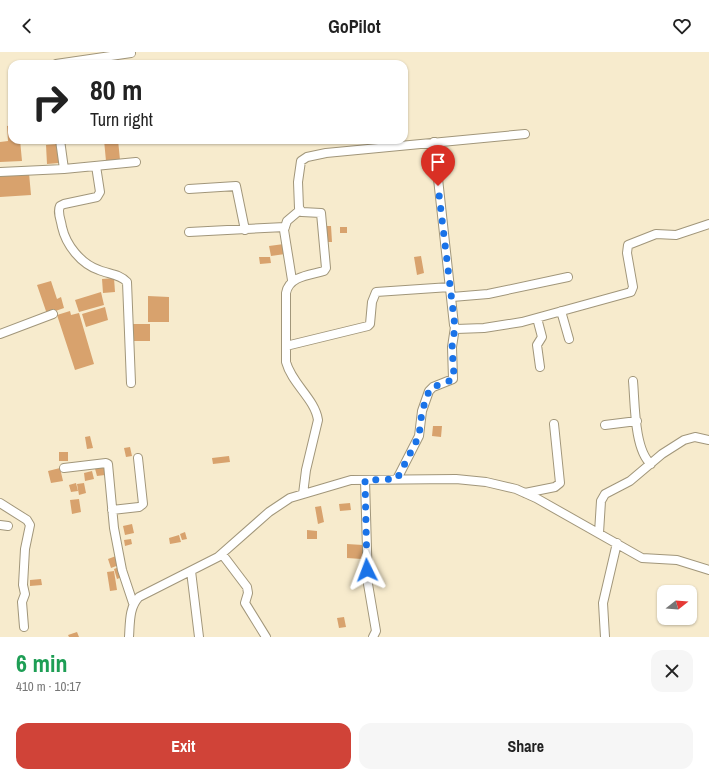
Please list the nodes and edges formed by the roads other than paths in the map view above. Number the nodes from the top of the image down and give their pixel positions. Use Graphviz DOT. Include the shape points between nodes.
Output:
graph roads {
  1 [pos="131,53"];
  2 [pos="83,60"];
  3 [pos="525,134"];
  4 [pos="434,142"];
  5 [pos="61,144"];
  6 [pos="136,162"];
  7 [pos="96,166"];
  8 [pos="64,169"];
  9 [pos="0,172"];
  10 [pos="189,189"];
  11 [pos="300,210"];
  12 [pos="709,225"];
  13 [pos="285,228"];
  14 [pos="245,230"];
  15 [pos="188,232"];
  16 [pos="568,278"];
  17 [pos="292,280"];
  18 [pos="450,287"];
  19 [pos="452,297"];
  20 [pos="561,311"];
  21 [pos="53,314"];
  22 [pos="537,318"];
  23 [pos="455,327"];
  24 [pos="0,334"];
  25 [pos="569,339"];
  26 [pos="286,346"];
  27 [pos="540,367"];
  28 [pos="633,381"];
  29 [pos="131,383"];
  30 [pos="637,421"];
  31 [pos="554,424"];
  32 [pos="605,425"];
  33 [pos="709,440"];
  34 [pos="138,458"];
  35 [pos="648,461"];
  36 [pos="64,468"];
  37 [pos="397,479"];
  38 [pos="365,480"];
  39 [pos="524,493"];
  40 [pos="303,494"];
  41 [pos="0,503"];
  42 [pos="112,510"];
  43 [pos="599,533"];
  44 [pos="617,543"];
  45 [pos="222,554"];
  46 [pos="709,570"];
  47 [pos="191,571"];
  48 [pos="133,603"];
  49 [pos="24,627"];
  50 [pos="129,637"];
  51 [pos="198,637"];
  52 [pos="266,637"];
  53 [pos="373,637"];
  54 [pos="605,637"];
  1 -- 2 [label="street"];
  3 -- 4 [label="street"];
  4 -- 11 [label="street" via="326,153 303,159 298,182"];
  4 -- 18 [label="street"];
  5 -- 8 [label="street"];
  6 -- 7 [label="street"];
  7 -- 8 [label="street"];
  7 -- 29 [label="street" via="100,192 97,197 64,204 60,206 59,211 69,244 86,263 98,270 119,276 127,282"];
  8 -- 9 [label="street"];
  10 -- 14 [label="street" via="236,186"];
  11 -- 13 [label="street" via="288,221"];
  11 -- 17 [label="street" via="321,214 326,268 324,271"];
  12 -- 20 [label="street" via="676,235 659,234 628,245 631,292"];
  13 -- 14 [label="street"];
  13 -- 17 [label="street"];
  14 -- 15 [label="street"];
  16 -- 19 [label="street" via="488,294"];
  17 -- 26 [label="street" via="286,293"];
  18 -- 19 [label="street"];
  18 -- 26 [label="street" via="376,292 368,326"];
  19 -- 23 [label="street"];
  20 -- 22 [label="street"];
  20 -- 25 [label="street"];
  21 -- 24 [label="street"];
  22 -- 23 [label="street" via="491,327 458,330"];
  22 -- 27 [label="street" via="542,337 537,345"];
  23 -- 37 [label="street" via="452,347 454,379 429,391 422,411 419,436"];
  26 -- 40 [label="street" via="289,373 312,404 318,420"];
  28 -- 30 [label="street"];
  30 -- 32 [label="street"];
  30 -- 35 [label="street" via="638,436"];
  31 -- 39 [label="street" via="560,483 556,487"];
  33 -- 35 [label="street" via="695,437 684,440"];
  34 -- 42 [label="street" via="142,504 139,507"];
  35 -- 43 [label="street" via="630,481 602,497"];
  36 -- 42 [label="street" via="108,464"];
  37 -- 38 [label="street"];
  37 -- 39 [label="street" via="486,482"];
  38 -- 40 [label="street" via="346,480"];
  38 -- 53 [label="street" via="368,584 376,631"];
  39 -- 43 [label="street"];
  40 -- 45 [label="street" via="280,504"];
  41 -- 49 [label="street" via="27,520 30,525 25,549 25,594 22,602"];
  42 -- 48 [label="street" via="122,570"];
  43 -- 44 [label="street"];
  44 -- 46 [label="street" via="642,558 677,560"];
  44 -- 54 [label="street" via="603,603"];
  45 -- 47 [label="street"];
  45 -- 52 [label="street" via="247,587 245,603"];
  47 -- 48 [label="street" via="143,594"];
  47 -- 51 [label="street"];
  48 -- 50 [label="street"];
}
